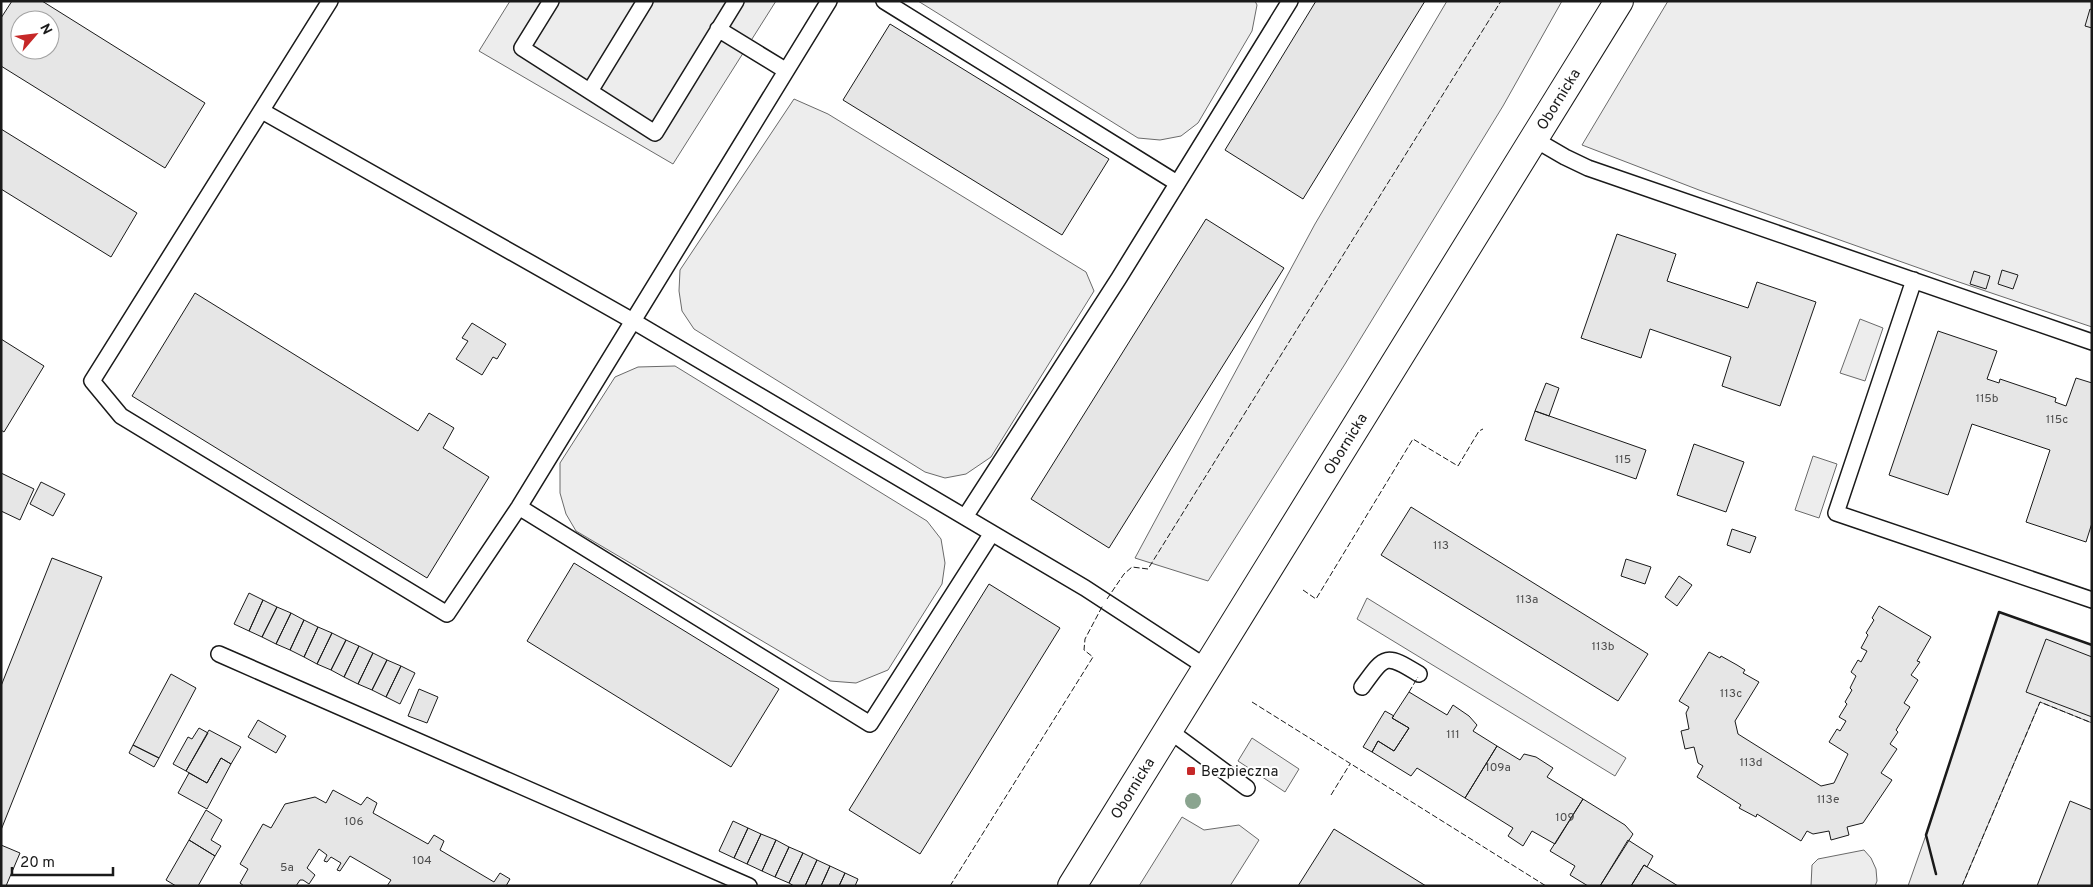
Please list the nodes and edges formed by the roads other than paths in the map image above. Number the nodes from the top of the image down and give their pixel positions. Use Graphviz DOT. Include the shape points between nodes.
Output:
graph roads {
  1 [pos="330,1"];
  2 [pos="551,1"];
  3 [pos="645,1"];
  4 [pos="736,1"];
  5 [pos="829,1"];
  6 [pos="884,1"];
  7 [pos="1290,1"];
  8 [pos="1620,1"];
  9 [pos="718,29"];
  10 [pos="786,70"];
  11 [pos="590,91"];
  12 [pos="262,111"];
  13 [pos="1534,139"];
  14 [pos="1177,182"];
  15 [pos="1914,280"];
  16 [pos="633,321"];
  17 [pos="2092,342"];
  18 [pos="519,506"];
  19 [pos="964,517"];
  20 [pos="992,533"];
  21 [pos="2092,600"];
  22 [pos="219,654"];
  23 [pos="1206,667"];
  24 [pos="1420,674"];
  25 [pos="1362,687"];
  26 [pos="1167,729"];
  27 [pos="1247,788"];
  28 [pos="749,886"];
  29 [pos="1072,886"];
  1 -- 12 [label="lane"];
  2 -- 11 [label="lane" via="522,48"];
  3 -- 11 [label="lane"];
  4 -- 9 [label="lane"];
  5 -- 10 [label="lane"];
  6 -- 14 [label="lane"];
  7 -- 14 [label="lane"];
  8 -- 13 [label="main road, Obornicka"];
  9 -- 10 [label="lane"];
  9 -- 11 [label="lane" via="655,133"];
  10 -- 16 [label="lane"];
  12 -- 16 [label="lane"];
  12 -- 18 [label="lane" via="92,381 121,416 447,614"];
  13 -- 15 [label="lane" via="1588,168"];
  13 -- 23 [label="main road, Obornicka"];
  14 -- 19 [label="lane" via="1119,278"];
  15 -- 17 [label="lane"];
  15 -- 21 [label="lane" via="1836,513"];
  16 -- 18 [label="lane"];
  16 -- 19 [label="lane"];
  18 -- 20 [label="lane" via="870,724"];
  19 -- 20 [label="lane"];
  20 -- 23 [label="lane" via="1085,588"];
  22 -- 28 [label="lane"];
  23 -- 26 [label="main road, Obornicka"];
  24 -- 25 [label="lane" via="1398,661 1386,660 1378,665"];
  26 -- 27 [label="lane"];
  26 -- 29 [label="main road, Obornicka"];
}
